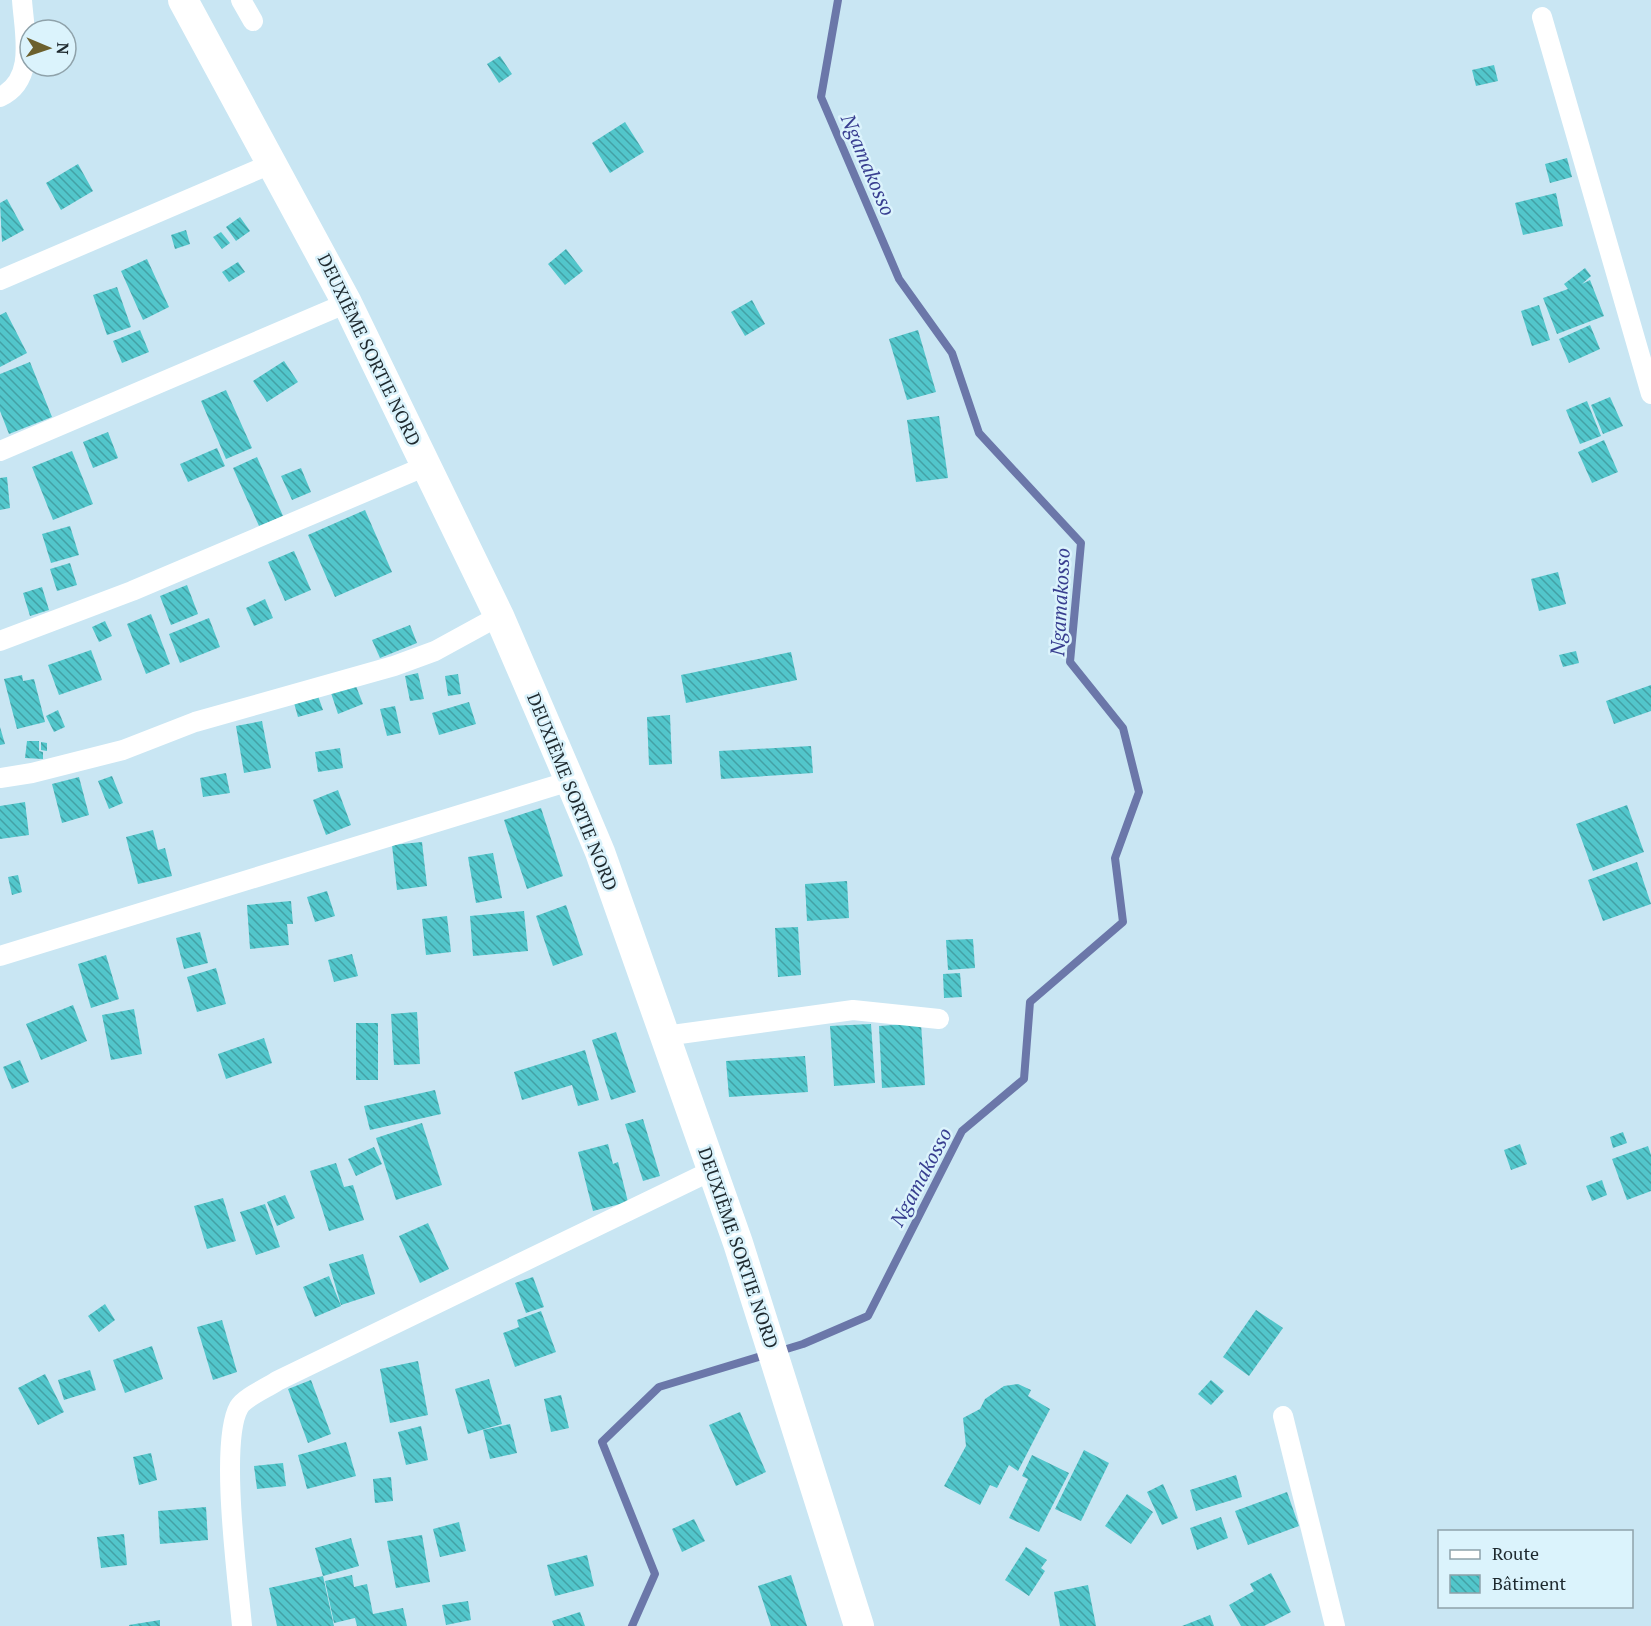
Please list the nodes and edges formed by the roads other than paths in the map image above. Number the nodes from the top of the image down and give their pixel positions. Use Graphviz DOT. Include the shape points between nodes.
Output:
graph roads {
  1 [pos="22,0"];
  2 [pos="183,0"];
  3 [pos="241,0"];
  4 [pos="1542,17"];
  5 [pos="253,21"];
  6 [pos="0,97"];
  7 [pos="273,163"];
  8 [pos="0,280"];
  9 [pos="347,303"];
  10 [pos="1651,394"];
  11 [pos="0,451"];
  12 [pos="426,466"];
  13 [pos="498,616"];
  14 [pos="0,641"];
  15 [pos="0,778"];
  16 [pos="570,781"];
  17 [pos="0,956"];
  18 [pos="939,1019"];
  19 [pos="665,1036"];
  20 [pos="713,1170"];
  21 [pos="1283,1416"];
  22 [pos="242,1626"];
  23 [pos="859,1626"];
  24 [pos="1335,1626"];
  1 -- 6 [label="street" via="26,58 21,80"];
  2 -- 7 [label="main road, DEUXIÈME SORTIE NORD"];
  3 -- 5 [label="street"];
  4 -- 10 [label="street"];
  7 -- 8 [label="street"];
  7 -- 9 [label="main road, DEUXIÈME SORTIE NORD"];
  9 -- 11 [label="street"];
  9 -- 12 [label="main road, DEUXIÈME SORTIE NORD"];
  12 -- 13 [label="main road, DEUXIÈME SORTIE NORD"];
  12 -- 14 [label="street" via="132,591"];
  13 -- 15 [label="street" via="435,651 394,666 195,722 123,750"];
  13 -- 16 [label="main road, DEUXIÈME SORTIE NORD"];
  16 -- 17 [label="street"];
  16 -- 19 [label="main road, DEUXIÈME SORTIE NORD" via="600,852"];
  18 -- 19 [label="street" via="854,1010"];
  19 -- 20 [label="main road, DEUXIÈME SORTIE NORD"];
  20 -- 22 [label="street" via="277,1381 240,1405 230,1435 231,1500"];
  20 -- 23 [label="main road, DEUXIÈME SORTIE NORD"];
  21 -- 24 [label="street"];
}
